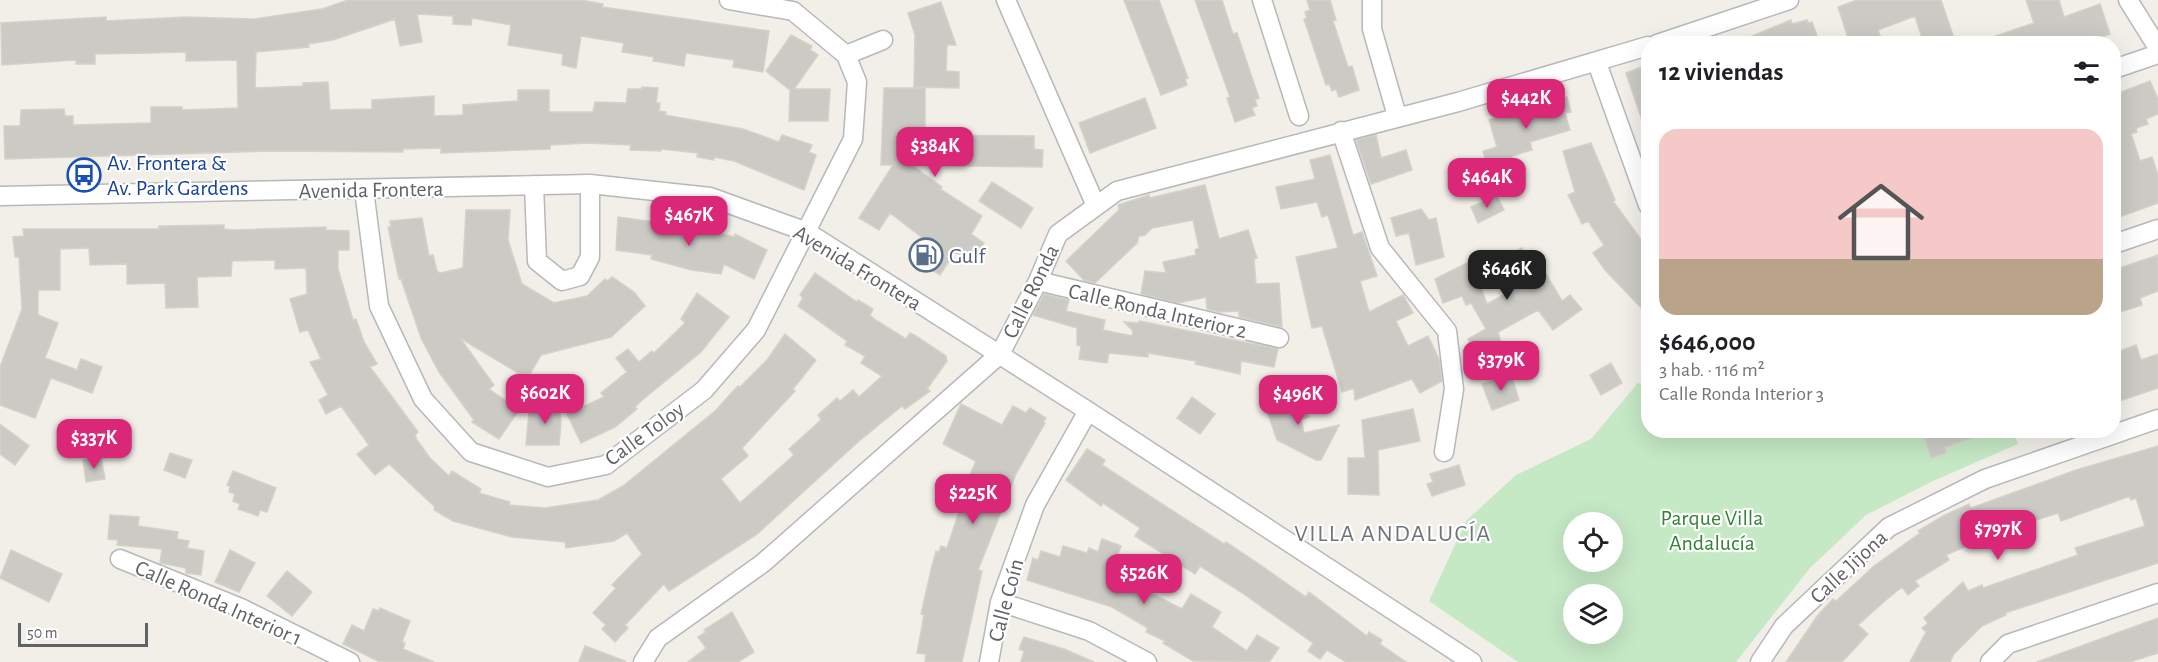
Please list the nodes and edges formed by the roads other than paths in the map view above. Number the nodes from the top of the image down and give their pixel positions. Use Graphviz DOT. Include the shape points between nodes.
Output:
graph roads {
  1 [pos="729,0"];
  2 [pos="1006,0"];
  3 [pos="1262,0"];
  4 [pos="1372,0"];
  5 [pos="1789,0"];
  6 [pos="2128,0"];
  7 [pos="1681,36"];
  8 [pos="883,40"];
  9 [pos="1641,48"];
  10 [pos="2158,48"];
  11 [pos="2158,54"];
  12 [pos="846,55"];
  13 [pos="1597,63"];
  14 [pos="2121,67"];
  15 [pos="1299,116"];
  16 [pos="1397,116"];
  17 [pos="1341,131"];
  18 [pos="590,184"];
  19 [pos="534,185"];
  20 [pos="1641,186"];
  21 [pos="364,190"];
  22 [pos="0,196"];
  23 [pos="1096,206"];
  24 [pos="2158,229"];
  25 [pos="807,232"];
  26 [pos="2121,242"];
  27 [pos="1038,281"];
  28 [pos="1279,338"];
  29 [pos="1000,354"];
  30 [pos="1088,411"];
  31 [pos="2158,419"];
  32 [pos="2121,432"];
  33 [pos="2103,438"];
  34 [pos="1444,452"];
  35 [pos="120,559"];
  36 [pos="2158,593"];
  37 [pos="1000,602"];
  38 [pos="350,662"];
  39 [pos="643,662"];
  40 [pos="989,662"];
  41 [pos="1147,662"];
  42 [pos="1472,662"];
  43 [pos="1760,662"];
  44 [pos="1990,662"];
  1 -- 12 [label="street" via="793,11"];
  2 -- 23 [label="street"];
  3 -- 15 [label="street"];
  4 -- 16 [label="street" via="1372,29"];
  5 -- 7 [label="street"];
  6 -- 10 [label="street"];
  8 -- 12 [label="street"];
  9 -- 13 [label="street, Calle Ronda"];
  11 -- 14 [label="street"];
  12 -- 25 [label="street, Calle Toloy" via="857,82 853,139"];
  13 -- 16 [label="street, Calle Ronda"];
  13 -- 20 [label="street"];
  16 -- 17 [label="street, Calle Ronda"];
  17 -- 23 [label="street, Calle Ronda" via="1118,191"];
  17 -- 34 [label="street" via="1380,248 1447,332 1454,389"];
  18 -- 19 [label="street, Avenida Frontera"];
  18 -- 19 [label="street" via="590,257 580,276 562,281 537,261"];
  18 -- 25 [label="street, Avenida Frontera" via="710,197"];
  19 -- 21 [label="street, Avenida Frontera"];
  21 -- 22 [label="street, Avenida Frontera"];
  21 -- 25 [label="street, Calle Toloy" via="379,306 423,399 471,452 548,477 606,465 704,390 756,330"];
  23 -- 27 [label="street, Calle Ronda" via="1058,234"];
  24 -- 26 [label="street"];
  25 -- 29 [label="street, Avenida Frontera"];
  27 -- 28 [label="street, Calle Ronda Interior 2"];
  27 -- 29 [label="street, Calle Ronda"];
  29 -- 30 [label="street, Avenida Frontera"];
  29 -- 39 [label="street, Calle Ronda" via="763,563 658,638"];
  30 -- 37 [label="street, Calle Coín" via="1035,505"];
  30 -- 42 [label="street, Avenida Frontera"];
  31 -- 32 [label="street, Calle Jijona"];
  33 -- 43 [label="street, Calle Jijona" via="1985,479 1889,527 1784,626"];
  35 -- 38 [label="street, Calle Ronda Interior 1" via="241,608"];
  36 -- 44 [label="street" via="2008,644"];
  37 -- 40 [label="street, Calle Coín"];
  37 -- 41 [label="street" via="1089,631"];
}
